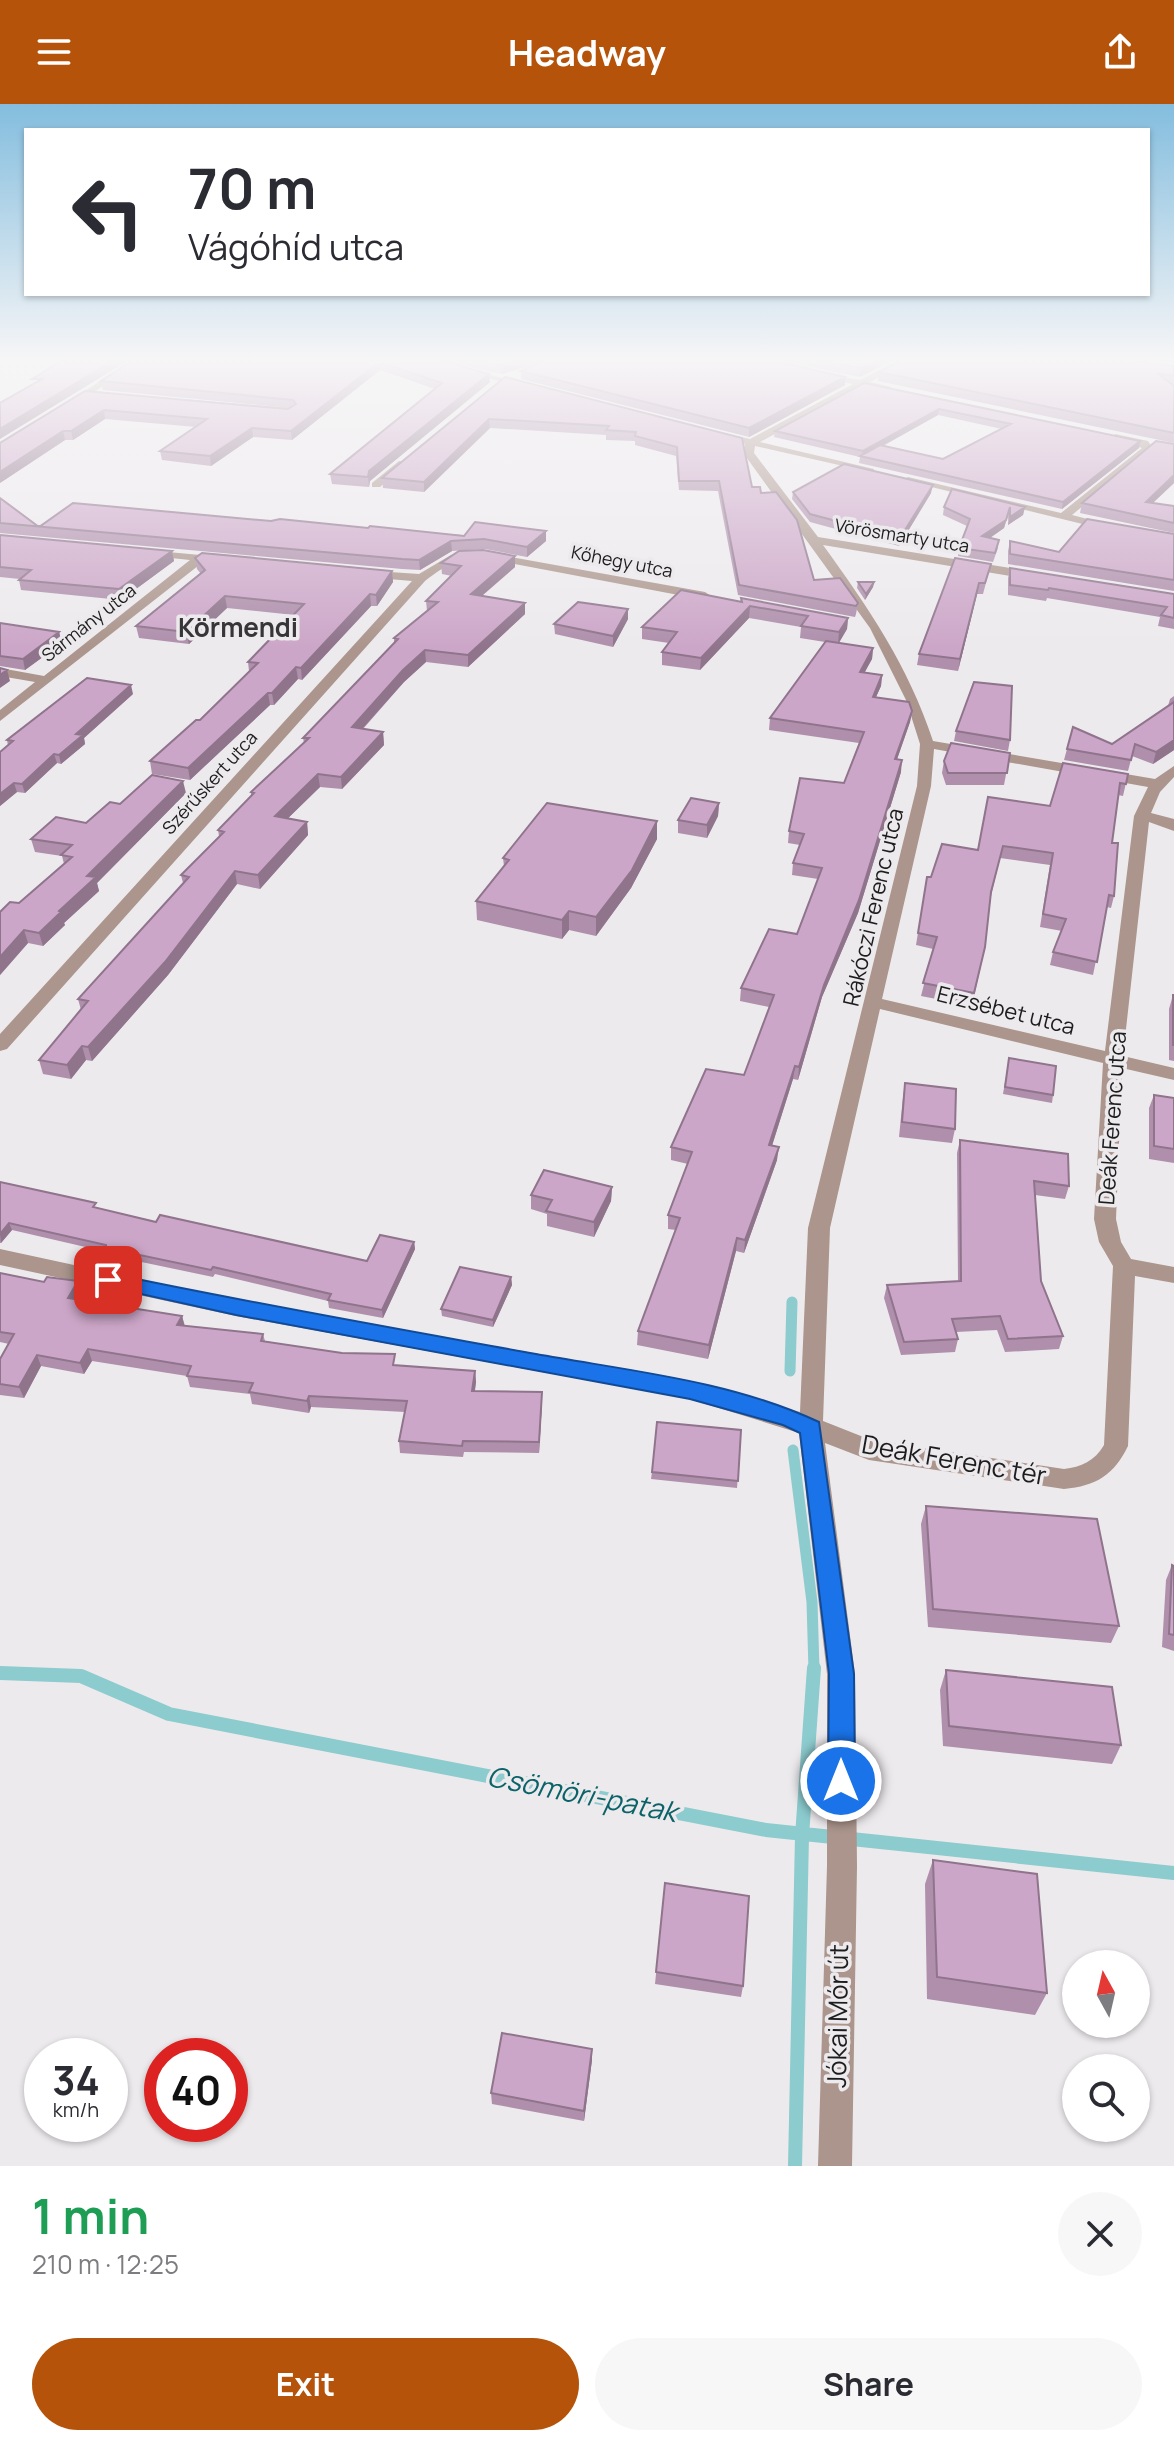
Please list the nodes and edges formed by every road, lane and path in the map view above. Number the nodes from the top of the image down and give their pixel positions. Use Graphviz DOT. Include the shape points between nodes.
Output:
graph roads {
  1 [pos="410,456"];
  2 [pos="751,456"];
  3 [pos="806,456"];
  4 [pos="1139,456"];
  5 [pos="876,473"];
  6 [pos="892,476"];
  7 [pos="376,485"];
  8 [pos="1062,518"];
  9 [pos="1117,529"];
  10 [pos="814,540"];
  11 [pos="139,552"];
  12 [pos="456,556"];
  13 [pos="200,558"];
  14 [pos="232,561"];
  15 [pos="358,573"];
  16 [pos="421,578"];
  17 [pos="1052,578"];
  18 [pos="718,598"];
  19 [pos="851,623"];
  20 [pos="876,628"];
  21 [pos="0,672"];
  22 [pos="46,680"];
  23 [pos="0,717"];
  24 [pos="927,744"];
  25 [pos="1174,770"];
  26 [pos="1156,784"];
  27 [pos="1142,816"];
  28 [pos="1174,826"];
  29 [pos="873,1002"];
  30 [pos="0,1045"];
  31 [pos="1113,1061"];
  32 [pos="1174,1074"];
  33 [pos="0,1257"];
  34 [pos="1124,1266"];
  35 [pos="1174,1275"];
  36 [pos="811,1428"];
  37 [pos="1098,1469"];
  38 [pos="835,2166"];
  1 -- 7 [label="street"];
  2 -- 10 [label="street, Rákóczi Ferenc utca"];
  3 -- 5 [label="street"];
  4 -- 8 [label="street"];
  6 -- 8 [label="street"];
  8 -- 9 [label="street"];
  10 -- 17 [label="street, Vörösmarty utca"];
  10 -- 20 [label="street, Rákóczi Ferenc utca"];
  11 -- 13 [label="street"];
  12 -- 16 [label="street, Szérűskert utca"];
  12 -- 18 [label="street, Kőhegy utca" via="478,554"];
  13 -- 14 [label="street"];
  13 -- 22 [label="street, Sármány utca"];
  15 -- 16 [label="street"];
  16 -- 30 [label="street, Szérűskert utca"];
  19 -- 20 [label="street"];
  20 -- 24 [label="street, Rákóczi Ferenc utca" via="913,700"];
  21 -- 22 [label="street"];
  22 -- 23 [label="street, Sármány utca"];
  24 -- 26 [label="street"];
  24 -- 29 [label="street, Rákóczi Ferenc utca" via="924,786"];
  25 -- 26 [label="street, Deák Ferenc utca"];
  26 -- 27 [label="street, Deák Ferenc utca"];
  27 -- 28 [label="street"];
  27 -- 31 [label="street, Deák Ferenc utca"];
  29 -- 31 [label="street, Erzsébet utca"];
  29 -- 36 [label="street, Rákóczi Ferenc utca" via="819,1228"];
  31 -- 32 [label="street, Erzsébet utca"];
  31 -- 34 [label="street, Deák Ferenc utca" via="1105,1219"];
  33 -- 36 [label="street, Deák Ferenc tér" via="236,1308 690,1390"];
  34 -- 35 [label="street"];
  34 -- 37 [label="street, Deák Ferenc utca" via="1116,1446"];
  36 -- 37 [label="street, Deák Ferenc tér" via="869,1450 1016,1473 1064,1479"];
  36 -- 38 [label="street, Jókai Mór út" via="841,1674"];
}
